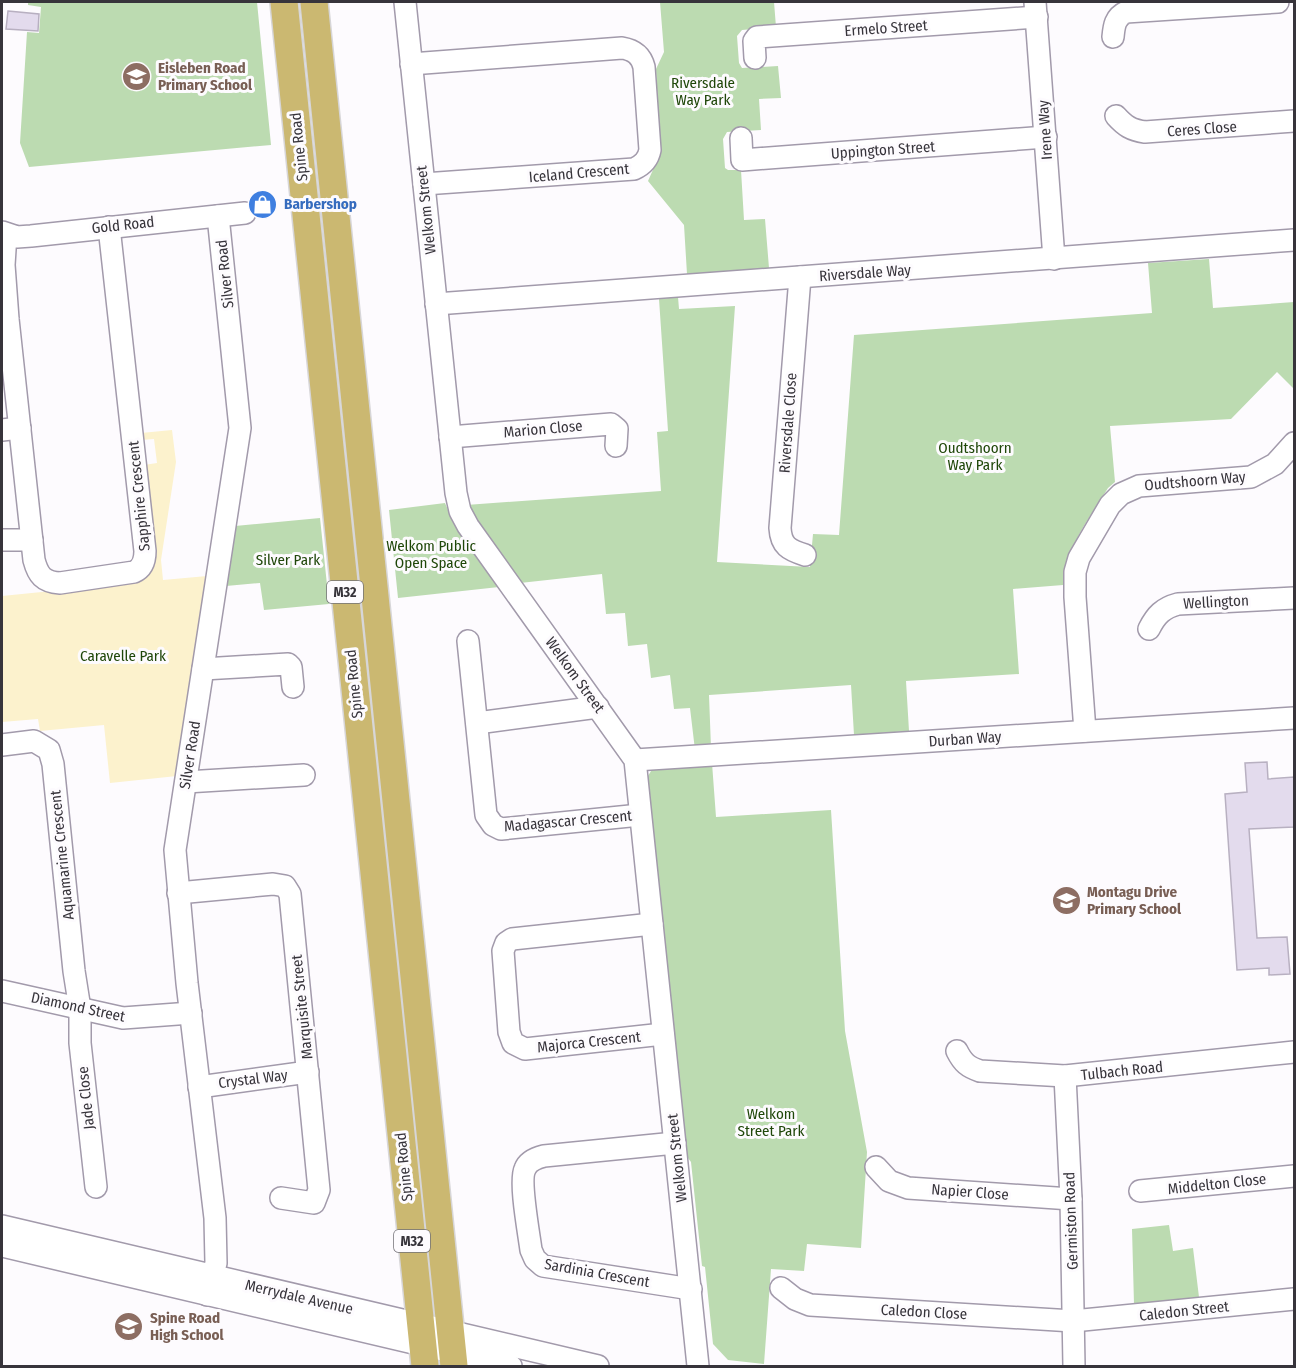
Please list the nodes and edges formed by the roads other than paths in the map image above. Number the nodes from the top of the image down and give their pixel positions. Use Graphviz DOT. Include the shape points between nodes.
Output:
graph roads {
  1 [pos="284,2"];
  2 [pos="314,2"];
  3 [pos="405,2"];
  4 [pos="1266,2"];
  5 [pos="1036,10"];
  6 [pos="1113,37"];
  7 [pos="755,58"];
  8 [pos="411,64"];
  9 [pos="1116,116"];
  10 [pos="1294,121"];
  11 [pos="1046,137"];
  12 [pos="741,138"];
  13 [pos="424,184"];
  14 [pos="245,213"];
  15 [pos="218,216"];
  16 [pos="109,227"];
  17 [pos="4,233"];
  18 [pos="1294,240"];
  19 [pos="1054,259"];
  20 [pos="800,278"];
  21 [pos="436,304"];
  22 [pos="5,319"];
  23 [pos="11,429"];
  24 [pos="450,436"];
  25 [pos="1294,443"];
  26 [pos="616,446"];
  27 [pos="2,540"];
  28 [pos="32,540"];
  29 [pos="805,555"];
  30 [pos="1294,598"];
  31 [pos="1149,629"];
  32 [pos="468,641"];
  33 [pos="203,669"];
  34 [pos="293,687"];
  35 [pos="598,707"];
  36 [pos="1294,718"];
  37 [pos="477,723"];
  38 [pos="1085,731"];
  39 [pos="2,745"];
  40 [pos="635,760"];
  41 [pos="304,775"];
  42 [pos="186,782"];
  43 [pos="640,815"];
  44 [pos="178,893"];
  45 [pos="652,924"];
  46 [pos="2,991"];
  47 [pos="80,1010"];
  48 [pos="191,1013"];
  49 [pos="663,1034"];
  50 [pos="957,1051"];
  51 [pos="1294,1052"];
  52 [pos="308,1072"];
  53 [pos="1065,1076"];
  54 [pos="199,1087"];
  55 [pos="675,1143"];
  56 [pos="876,1167"];
  57 [pos="1294,1176"];
  58 [pos="96,1187"];
  59 [pos="1140,1191"];
  60 [pos="281,1198"];
  61 [pos="1071,1199"];
  62 [pos="2,1226"];
  63 [pos="2,1246"];
  64 [pos="210,1286"];
  65 [pos="781,1288"];
  66 [pos="691,1289"];
  67 [pos="1294,1299"];
  68 [pos="1073,1321"];
  69 [pos="423,1346"];
  70 [pos="453,1351"];
  71 [pos="511,1366"];
  72 [pos="597,1366"];
  73 [pos="698,1366"];
  74 [pos="1074,1366"];
  1 -- 69 [label="main road, Spine Road / M32"];
  2 -- 70 [label="main road, Spine Road / M32"];
  3 -- 8 [label="street, Welkom Street"];
  4 -- 6 [label="street" via="1126,12 1116,20"];
  5 -- 7 [label="street, Ermelo Street" via="757,37"];
  5 -- 11 [label="street, Irene Way"];
  8 -- 13 [label="street, Welkom Street"];
  8 -- 13 [label="street, Iceland Crescent" via="622,48 639,55 644,67 650,150 640,167"];
  9 -- 10 [label="street, Ceres Close" via="1124,126 1153,132"];
  11 -- 12 [label="street, Uppington Street" via="742,160"];
  11 -- 19 [label="street, Irene Way"];
  13 -- 21 [label="street, Welkom Street"];
  14 -- 15 [label="street, Gold Road"];
  15 -- 16 [label="street, Gold Road"];
  15 -- 33 [label="street, Silver Road" via="240,428"];
  16 -- 17 [label="street, Gold Road" via="17,237"];
  16 -- 28 [label="street, Sapphire Crescent" via="145,559 134,572 50,582 37,572"];
  17 -- 22 [label="street, Sapphire Crescent"];
  18 -- 19 [label="street, Riversdale Way"];
  19 -- 20 [label="street, Riversdale Way"];
  20 -- 21 [label="street, Riversdale Way"];
  20 -- 29 [label="street, Riversdale Close" via="780,528 785,547"];
  21 -- 24 [label="street, Welkom Street"];
  22 -- 23 [label="street, Sapphire Crescent"];
  23 -- 28 [label="street, Sapphire Crescent"];
  24 -- 26 [label="street, Marion Close" via="611,424 617,429"];
  24 -- 35 [label="street, Welkom Street" via="456,493 464,520"];
  25 -- 38 [label="street, Oudtshoorn Way" via="1275,464 1251,477 1139,486 1121,494 1110,505 1075,572"];
  27 -- 28 [label="street"];
  30 -- 31 [label="street, Wellington" via="1178,604 1158,613"];
  32 -- 37 [label="street, Madagascar Crescent"];
  33 -- 34 [label="street" via="286,664 291,667"];
  33 -- 42 [label="street, Silver Road"];
  35 -- 37 [label="street"];
  35 -- 40 [label="street, Welkom Street"];
  36 -- 38 [label="street, Durban Way"];
  37 -- 43 [label="street, Madagascar Crescent" via="486,815 493,825 501,829"];
  38 -- 40 [label="street, Durban Way"];
  39 -- 47 [label="street, Aquamarine Crescent" via="34,741 49,750"];
  40 -- 43 [label="street, Welkom Street"];
  41 -- 42 [label="street"];
  42 -- 44 [label="street, Silver Road" via="176,850"];
  43 -- 45 [label="street, Welkom Street"];
  44 -- 48 [label="street, Silver Road"];
  44 -- 52 [label="street, Marquisite Street" via="273,884 288,888"];
  45 -- 49 [label="street, Welkom Street"];
  45 -- 49 [label="street, Majorca Crescent" via="509,941 503,951 509,1032 513,1043 525,1049"];
  46 -- 47 [label="street, Diamond Street"];
  47 -- 48 [label="street, Diamond Street" via="123,1018"];
  47 -- 58 [label="street, Jade Close"];
  48 -- 54 [label="street, Silver Road"];
  49 -- 55 [label="street, Welkom Street"];
  50 -- 53 [label="street, Tulbach Road" via="962,1062 980,1071"];
  51 -- 53 [label="street, Tulbach Road"];
  52 -- 54 [label="street, Crystal Way"];
  52 -- 60 [label="street, Marquisite Street" via="319,1190 314,1203"];
  53 -- 61 [label="street, Germiston Road"];
  54 -- 64 [label="street, Silver Road" via="215,1218 216,1263"];
  55 -- 66 [label="street, Welkom Street"];
  55 -- 66 [label="street, Sardinia Crescent" via="535,1159 525,1169 524,1194 531,1250 543,1266"];
  56 -- 61 [label="street, Napier Close" via="889,1180 908,1188"];
  57 -- 59 [label="street, Middelton Close"];
  61 -- 68 [label="street, Germiston Road"];
  62 -- 64 [label="street, Merrydale Avenue"];
  63 -- 64 [label="street, Merrydale Avenue"];
  64 -- 69 [label="street, Merrydale Avenue"];
  65 -- 68 [label="street, Caledon Close" via="810,1305"];
  66 -- 73 [label="street, Welkom Street"];
  67 -- 68 [label="street, Caledon Street"];
  68 -- 74 [label="street, Germiston Road"];
  69 -- 70 [label="street, Merrydale Avenue"];
  70 -- 71 [label="street, Merrydale Avenue"];
  70 -- 72 [label="street, Merrydale Avenue"];
}
